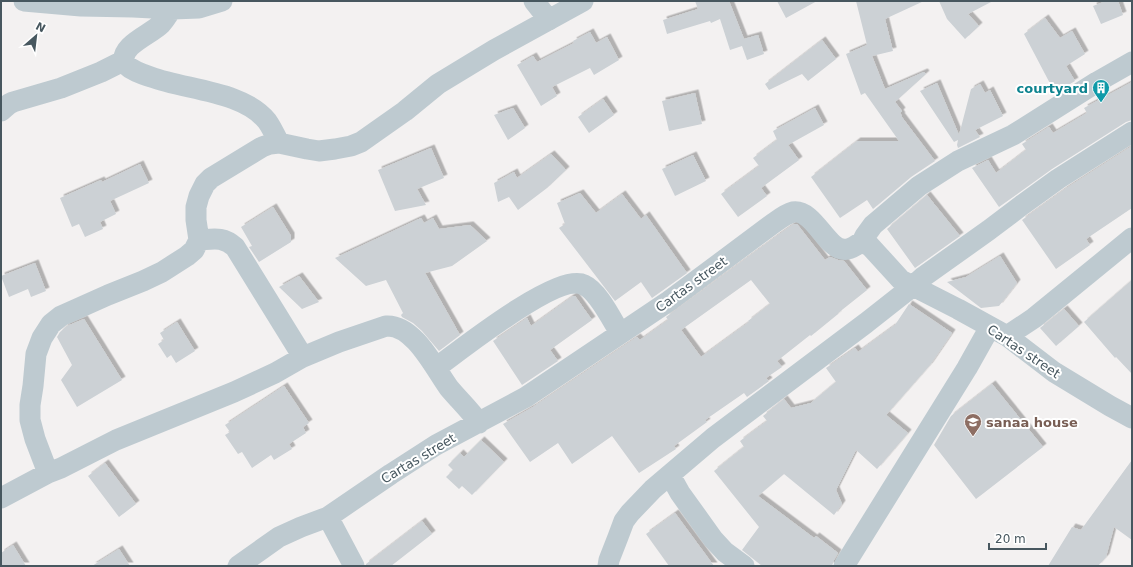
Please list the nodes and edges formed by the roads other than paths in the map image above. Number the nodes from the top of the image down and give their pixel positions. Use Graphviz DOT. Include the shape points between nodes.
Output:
graph roads {
  1 [pos="24,1"];
  2 [pos="222,1"];
  3 [pos="534,1"];
  4 [pos="583,1"];
  5 [pos="172,9"];
  6 [pos="550,20"];
  7 [pos="123,61"];
  8 [pos="1132,62"];
  9 [pos="1,111"];
  10 [pos="1132,132"];
  11 [pos="278,143"];
  12 [pos="1132,238"];
  13 [pos="199,240"];
  14 [pos="862,242"];
  15 [pos="913,286"];
  16 [pos="998,332"];
  17 [pos="620,333"];
  18 [pos="303,358"];
  19 [pos="436,368"];
  20 [pos="1132,418"];
  21 [pos="480,423"];
  22 [pos="48,473"];
  23 [pos="670,475"];
  24 [pos="1,498"];
  25 [pos="328,517"];
  26 [pos="238,566"];
  27 [pos="354,566"];
  28 [pos="608,566"];
  29 [pos="744,566"];
  30 [pos="844,566"];
  1 -- 5 [label="street"];
  2 -- 5 [label="street" via="199,8"];
  3 -- 6 [label="street"];
  4 -- 6 [label="street"];
  5 -- 7 [label="street" via="160,24 128,50"];
  6 -- 11 [label="street" via="438,84 361,142 343,148 319,151"];
  7 -- 9 [label="street" via="61,88 12,102"];
  7 -- 11 [label="street" via="138,73 209,91 247,105 267,120 274,130"];
  8 -- 14 [label="street" via="1012,135 958,161 919,186 873,225"];
  10 -- 15 [label="street" via="1058,179"];
  11 -- 13 [label="street" via="262,147 204,184 196,207"];
  12 -- 16 [label="street" via="1034,318"];
  13 -- 18 [label="street" via="224,240 235,247"];
  13 -- 22 [label="street" via="194,250 162,272 61,316 51,324 36,354 30,405 30,420 35,439"];
  14 -- 15 [label="street, Cartas street" via="870,246 901,280"];
  14 -- 17 [label="street, Cartas street" via="850,249 837,248 812,221 800,213 793,212"];
  15 -- 16 [label="street, Cartas street"];
  15 -- 23 [label="street" via="713,438"];
  16 -- 20 [label="street, Cartas street" via="1054,372"];
  16 -- 30 [label="street" via="955,387"];
  17 -- 19 [label="street" via="598,296 584,284 573,283 550,292 504,318"];
  17 -- 21 [label="street, Cartas street" via="526,397"];
  18 -- 19 [label="street" via="380,327 391,326 400,328 412,336"];
  18 -- 22 [label="street" via="275,373 116,440"];
  19 -- 21 [label="street"];
  21 -- 25 [label="street, Cartas street" via="436,445"];
  22 -- 24 [label="street"];
  23 -- 28 [label="street" via="653,489 624,521"];
  23 -- 29 [label="street" via="713,539"];
  25 -- 26 [label="street, Cartas street" via="279,537"];
  25 -- 27 [label="street"];
}
